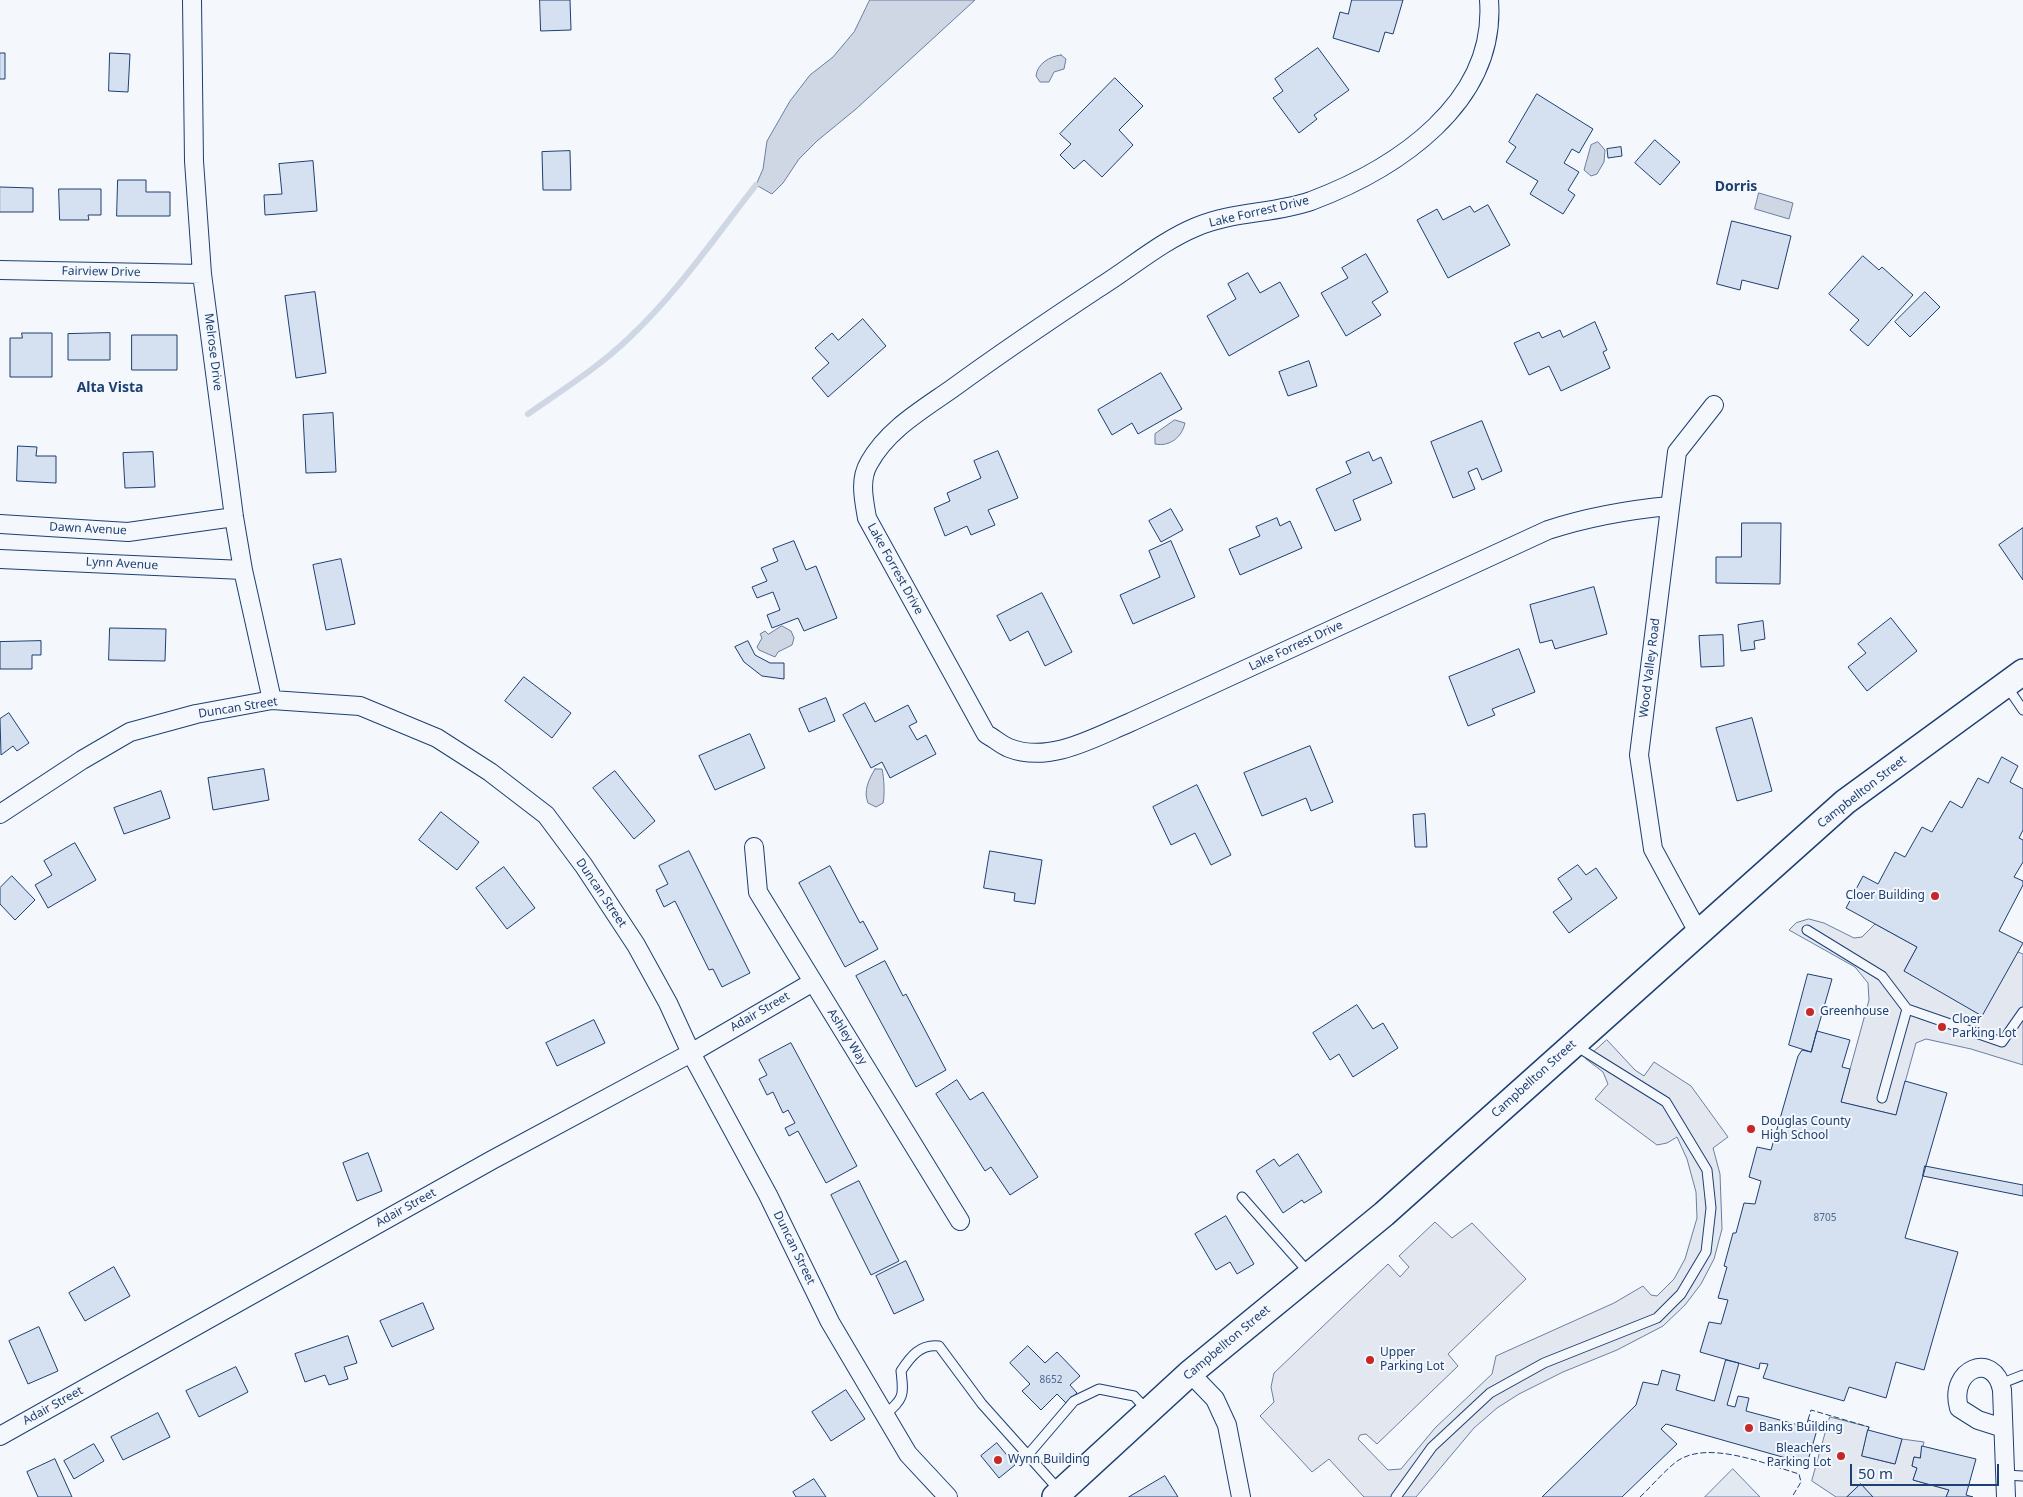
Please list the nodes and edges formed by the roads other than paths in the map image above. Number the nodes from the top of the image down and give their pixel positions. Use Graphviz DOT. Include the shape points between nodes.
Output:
graph roads {
  1 [pos="192,0"];
  2 [pos="1489,0"];
  3 [pos="0,270"];
  4 [pos="202,274"];
  5 [pos="1714,405"];
  6 [pos="1669,506"];
  7 [pos="234,517"];
  8 [pos="0,524"];
  9 [pos="0,559"];
  10 [pos="243,570"];
  11 [pos="2014,679"];
  12 [pos="272,700"];
  13 [pos="2023,710"];
  14 [pos="0,814"];
  15 [pos="754,847"];
  16 [pos="1807,930"];
  17 [pos="1698,932"];
  18 [pos="813,982"];
  19 [pos="1907,1009"];
  20 [pos="2023,1012"];
  21 [pos="1573,1044"];
  22 [pos="691,1053"];
  23 [pos="1882,1098"];
  24 [pos="1242,1197"];
  25 [pos="960,1221"];
  26 [pos="1310,1274"];
  27 [pos="1190,1373"];
  28 [pos="2023,1375"];
  29 [pos="2000,1384"];
  30 [pos="1148,1411"];
  31 [pos="885,1415"];
  32 [pos="2002,1428"];
  33 [pos="0,1436"];
  34 [pos="1027,1456"];
  35 [pos="2005,1476"];
  36 [pos="2023,1476"];
  37 [pos="1058,1494"];
  38 [pos="948,1497"];
  39 [pos="1241,1497"];
  40 [pos="1396,1497"];
  41 [pos="2006,1497"];
  1 -- 4 [label="street, Melrose Drive" via="194,160"];
  2 -- 6 [label="street, Lake Forrest Drive" via="1486,40 1471,81 1464,96 1428,136 1356,180 1310,201 1262,213 1222,218 1196,227 1159,247 1012,345 891,432 868,464 862,488 867,518 986,734 1010,748 1044,754 1131,722 1548,530 1583,519"];
  3 -- 4 [label="street, Fairview Drive"];
  4 -- 7 [label="street, Melrose Drive"];
  5 -- 6 [label="street, Wood Valley Road" via="1677,452"];
  6 -- 17 [label="street, Wood Valley Road" via="1639,754 1653,850"];
  7 -- 8 [label="street, Dawn Avenue" via="128,532"];
  7 -- 10 [label="street, Melrose Drive"];
  9 -- 10 [label="street, Lynn Avenue"];
  10 -- 12 [label="street, Melrose Drive"];
  11 -- 13 [label="lane"];
  11 -- 17 [label="main road, Campbellton Street" via="1845,802"];
  12 -- 14 [label="street, Duncan Street" via="196,714 130,732"];
  12 -- 22 [label="street, Duncan Street" via="360,706 437,738 490,772 546,815 636,945"];
  15 -- 18 [label="street, Ashley Way" via="758,892"];
  16 -- 19 [label="lane" via="1882,976"];
  17 -- 21 [label="main road, Campbellton Street"];
  18 -- 22 [label="street, Adair Street"];
  18 -- 25 [label="street, Ashley Way"];
  19 -- 20 [label="lane" via="2002,1042"];
  19 -- 23 [label="lane"];
  21 -- 26 [label="main road, Campbellton Street" via="1384,1214"];
  21 -- 40 [label="lane" via="1666,1102 1707,1170 1711,1208 1706,1252 1681,1294 1657,1318 1544,1363 1490,1393 1432,1447"];
  22 -- 31 [label="street, Duncan Street" via="768,1195 830,1322"];
  22 -- 33 [label="street, Adair Street" via="492,1160"];
  24 -- 26 [label="lane"];
  26 -- 27 [label="main road, Campbellton Street"];
  27 -- 30 [label="main road, Campbellton Street"];
  27 -- 39 [label="street" via="1215,1399 1227,1425"];
  28 -- 29 [label="lane"];
  29 -- 32 [label="street"];
  29 -- 32 [label="street" via="1992,1370 1972,1370 1962,1377 1956,1398 1959,1408 1966,1414"];
  30 -- 34 [label="lane" via="1134,1396 1098,1389 1074,1401"];
  30 -- 37 [label="main road, Campbellton Street"];
  31 -- 34 [label="lane" via="901,1401 904,1390 901,1371 914,1353 929,1345 939,1346 982,1404"];
  31 -- 38 [label="street, Duncan Street" via="908,1454"];
  32 -- 35 [label="street"];
  34 -- 37 [label="lane"];
  35 -- 36 [label="lane"];
  35 -- 41 [label="street"];
}
